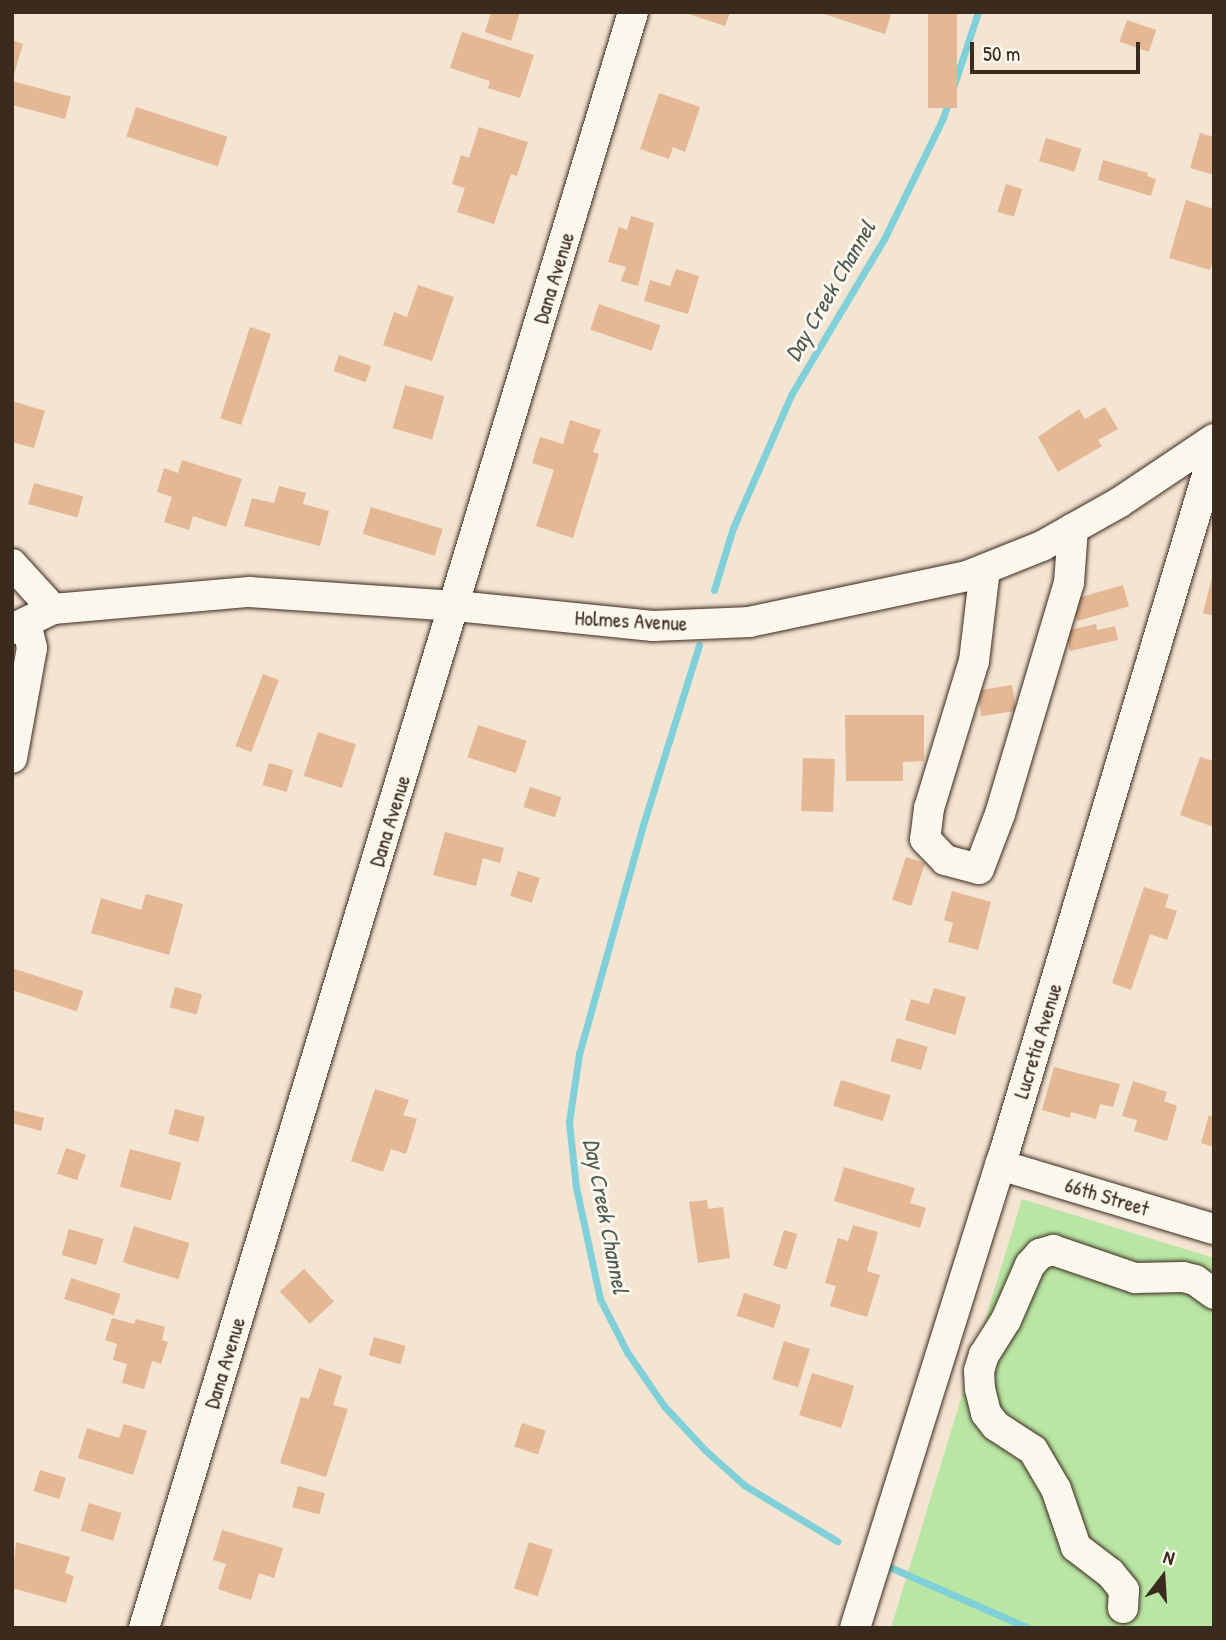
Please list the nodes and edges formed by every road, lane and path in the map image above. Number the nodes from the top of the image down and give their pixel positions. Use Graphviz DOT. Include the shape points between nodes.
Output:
graph roads {
  1 [pos="633,12"];
  2 [pos="1214,439"];
  3 [pos="1214,452"];
  4 [pos="1073,528"];
  5 [pos="12,565"];
  6 [pos="985,569"];
  7 [pos="456,606"];
  8 [pos="53,609"];
  9 [pos="19,626"];
  10 [pos="14,745"];
  11 [pos="1000,1165"];
  12 [pos="1214,1229"];
  13 [pos="1214,1294"];
  14 [pos="1123,1608"];
  15 [pos="144,1628"];
  16 [pos="855,1628"];
  1 -- 7 [label="street, Dana Avenue"];
  2 -- 4 [label="street, Holmes Avenue"];
  3 -- 11 [label="street, Lucretia Avenue"];
  4 -- 6 [label="street, Holmes Avenue"];
  4 -- 6 [label="street" via="1069,583 1000,814 979,869 946,860 925,839 929,808 974,661"];
  5 -- 8 [label="street"];
  6 -- 7 [label="street, Holmes Avenue" via="749,622 653,626"];
  7 -- 8 [label="street, Holmes Avenue" via="249,592"];
  7 -- 15 [label="street, Dana Avenue"];
  8 -- 9 [label="street, Holmes Avenue"];
  9 -- 10 [label="street" via="32,648"];
  11 -- 12 [label="street, 66th Street"];
  11 -- 16 [label="street, Lucretia Avenue"];
  13 -- 14 [label="street" via="1195,1280 1135,1278 1053,1250 1040,1254 1030,1265 981,1363 979,1389 986,1413 996,1426 1033,1450 1056,1489 1076,1547 1124,1590"];
}
